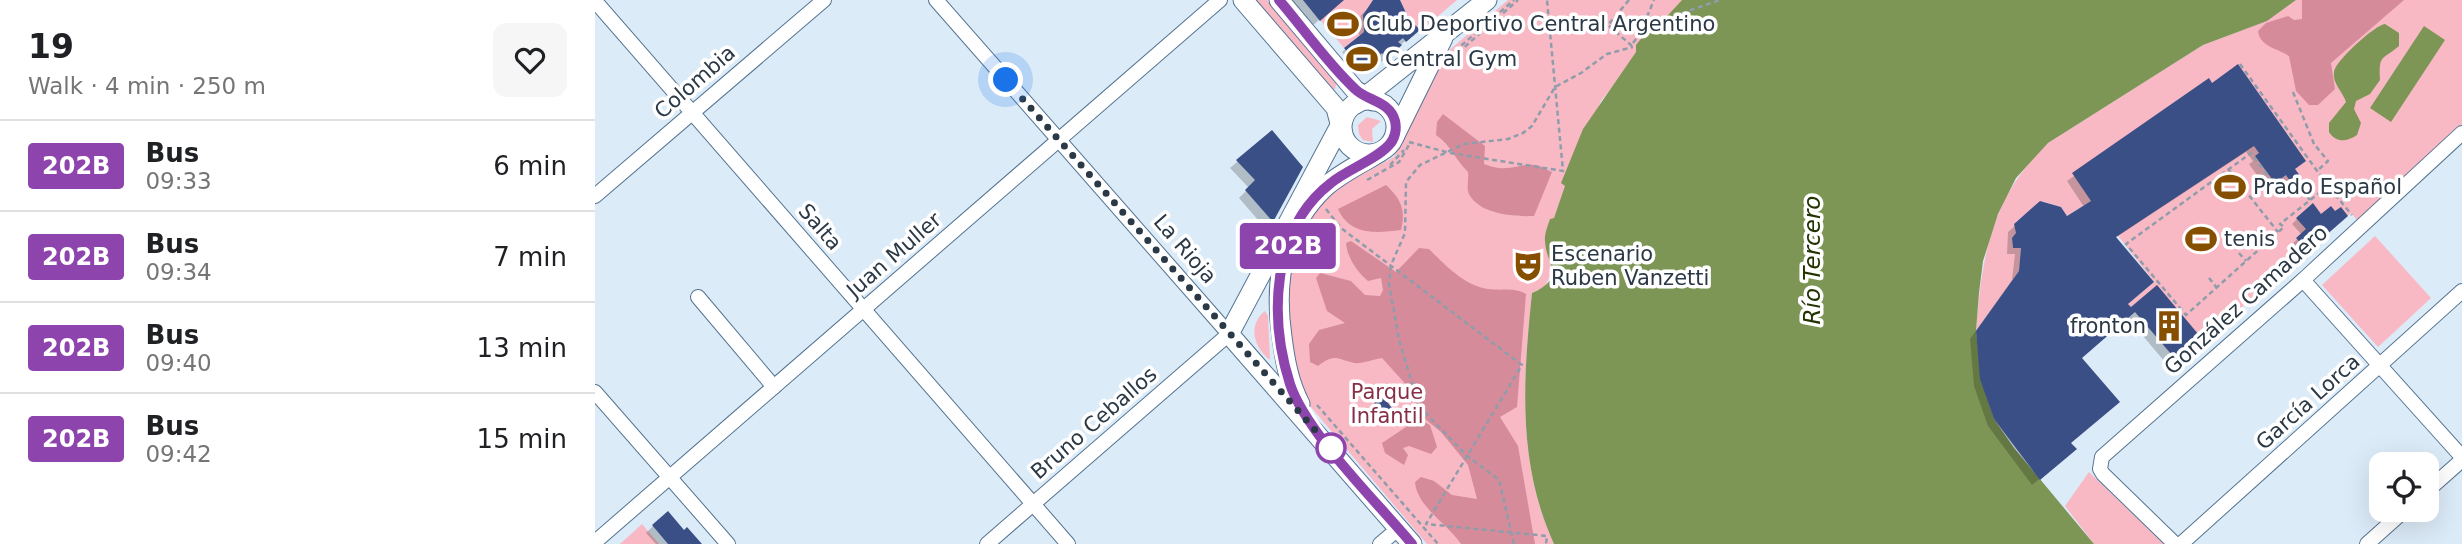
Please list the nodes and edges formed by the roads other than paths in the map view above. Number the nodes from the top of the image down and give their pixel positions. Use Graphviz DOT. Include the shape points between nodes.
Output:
graph roads {
  1 [pos="824,0"];
  2 [pos="936,0"];
  3 [pos="1220,0"];
  4 [pos="1243,0"];
  5 [pos="1279,0"];
  6 [pos="1487,0"];
  7 [pos="595,1"];
  8 [pos="1445,34"];
  9 [pos="1365,100"];
  10 [pos="692,113"];
  11 [pos="1342,125"];
  12 [pos="2462,133"];
  13 [pos="1404,139"];
  14 [pos="1059,140"];
  15 [pos="1380,152"];
  16 [pos="595,196"];
  17 [pos="2303,279"];
  18 [pos="2462,291"];
  19 [pos="698,298"];
  20 [pos="864,309"];
  21 [pos="1229,334"];
  22 [pos="2382,364"];
  23 [pos="774,387"];
  24 [pos="595,392"];
  25 [pos="1315,429"];
  26 [pos="2462,458"];
  27 [pos="670,478"];
  28 [pos="2439,480"];
  29 [pos="1034,504"];
  30 [pos="2392,522"];
  31 [pos="1399,528"];
  32 [pos="595,542"];
  33 [pos="728,544"];
  34 [pos="987,544"];
  35 [pos="1068,544"];
  36 [pos="1380,544"];
  37 [pos="1412,544"];
  38 [pos="2175,544"];
  39 [pos="2181,544"];
  40 [pos="2367,544"];
  1 -- 10 [label="street, Colombia"];
  2 -- 14 [label="street, La Rioja"];
  3 -- 14 [label="street, Juan Muller"];
  4 -- 11 [label="main road" via="1336,108"];
  5 -- 9 [label="main road"];
  6 -- 8 [label="main road"];
  7 -- 10 [label="street, Salta"];
  8 -- 9 [label="main road"];
  8 -- 13 [label="main road"];
  9 -- 11 [label="main road"];
  9 -- 13 [label="main road" via="1390,110"];
  10 -- 16 [label="street, Colombia"];
  10 -- 20 [label="street, Salta"];
  11 -- 15 [label="main road" via="1353,149 1366,154"];
  11 -- 21 [label="main road"];
  12 -- 17 [label="street, González Camadero"];
  13 -- 15 [label="main road"];
  14 -- 20 [label="street, Juan Muller"];
  14 -- 21 [label="street, La Rioja"];
  15 -- 25 [label="main road" via="1316,197 1292,236 1279,271 1278,302 1288,372"];
  17 -- 22 [label="street"];
  17 -- 38 [label="street, González Camadero" via="2102,457 2103,474"];
  18 -- 22 [label="street, García Lorca"];
  19 -- 23 [label="street"];
  20 -- 23 [label="street, Juan Muller"];
  20 -- 29 [label="street, Salta"];
  21 -- 25 [label="main road, La Rioja"];
  21 -- 29 [label="street, Bruno Ceballos"];
  22 -- 26 [label="street"];
  22 -- 39 [label="street, García Lorca"];
  23 -- 27 [label="street, Juan Muller"];
  24 -- 27 [label="street"];
  25 -- 31 [label="main road, La Rioja"];
  26 -- 28 [label="street"];
  27 -- 32 [label="street, Juan Muller"];
  27 -- 33 [label="street"];
  29 -- 34 [label="street, Bruno Ceballos"];
  29 -- 35 [label="street, Salta"];
  30 -- 40 [label="street"];
  31 -- 36 [label="street"];
  31 -- 37 [label="main road, La Rioja"];
}
